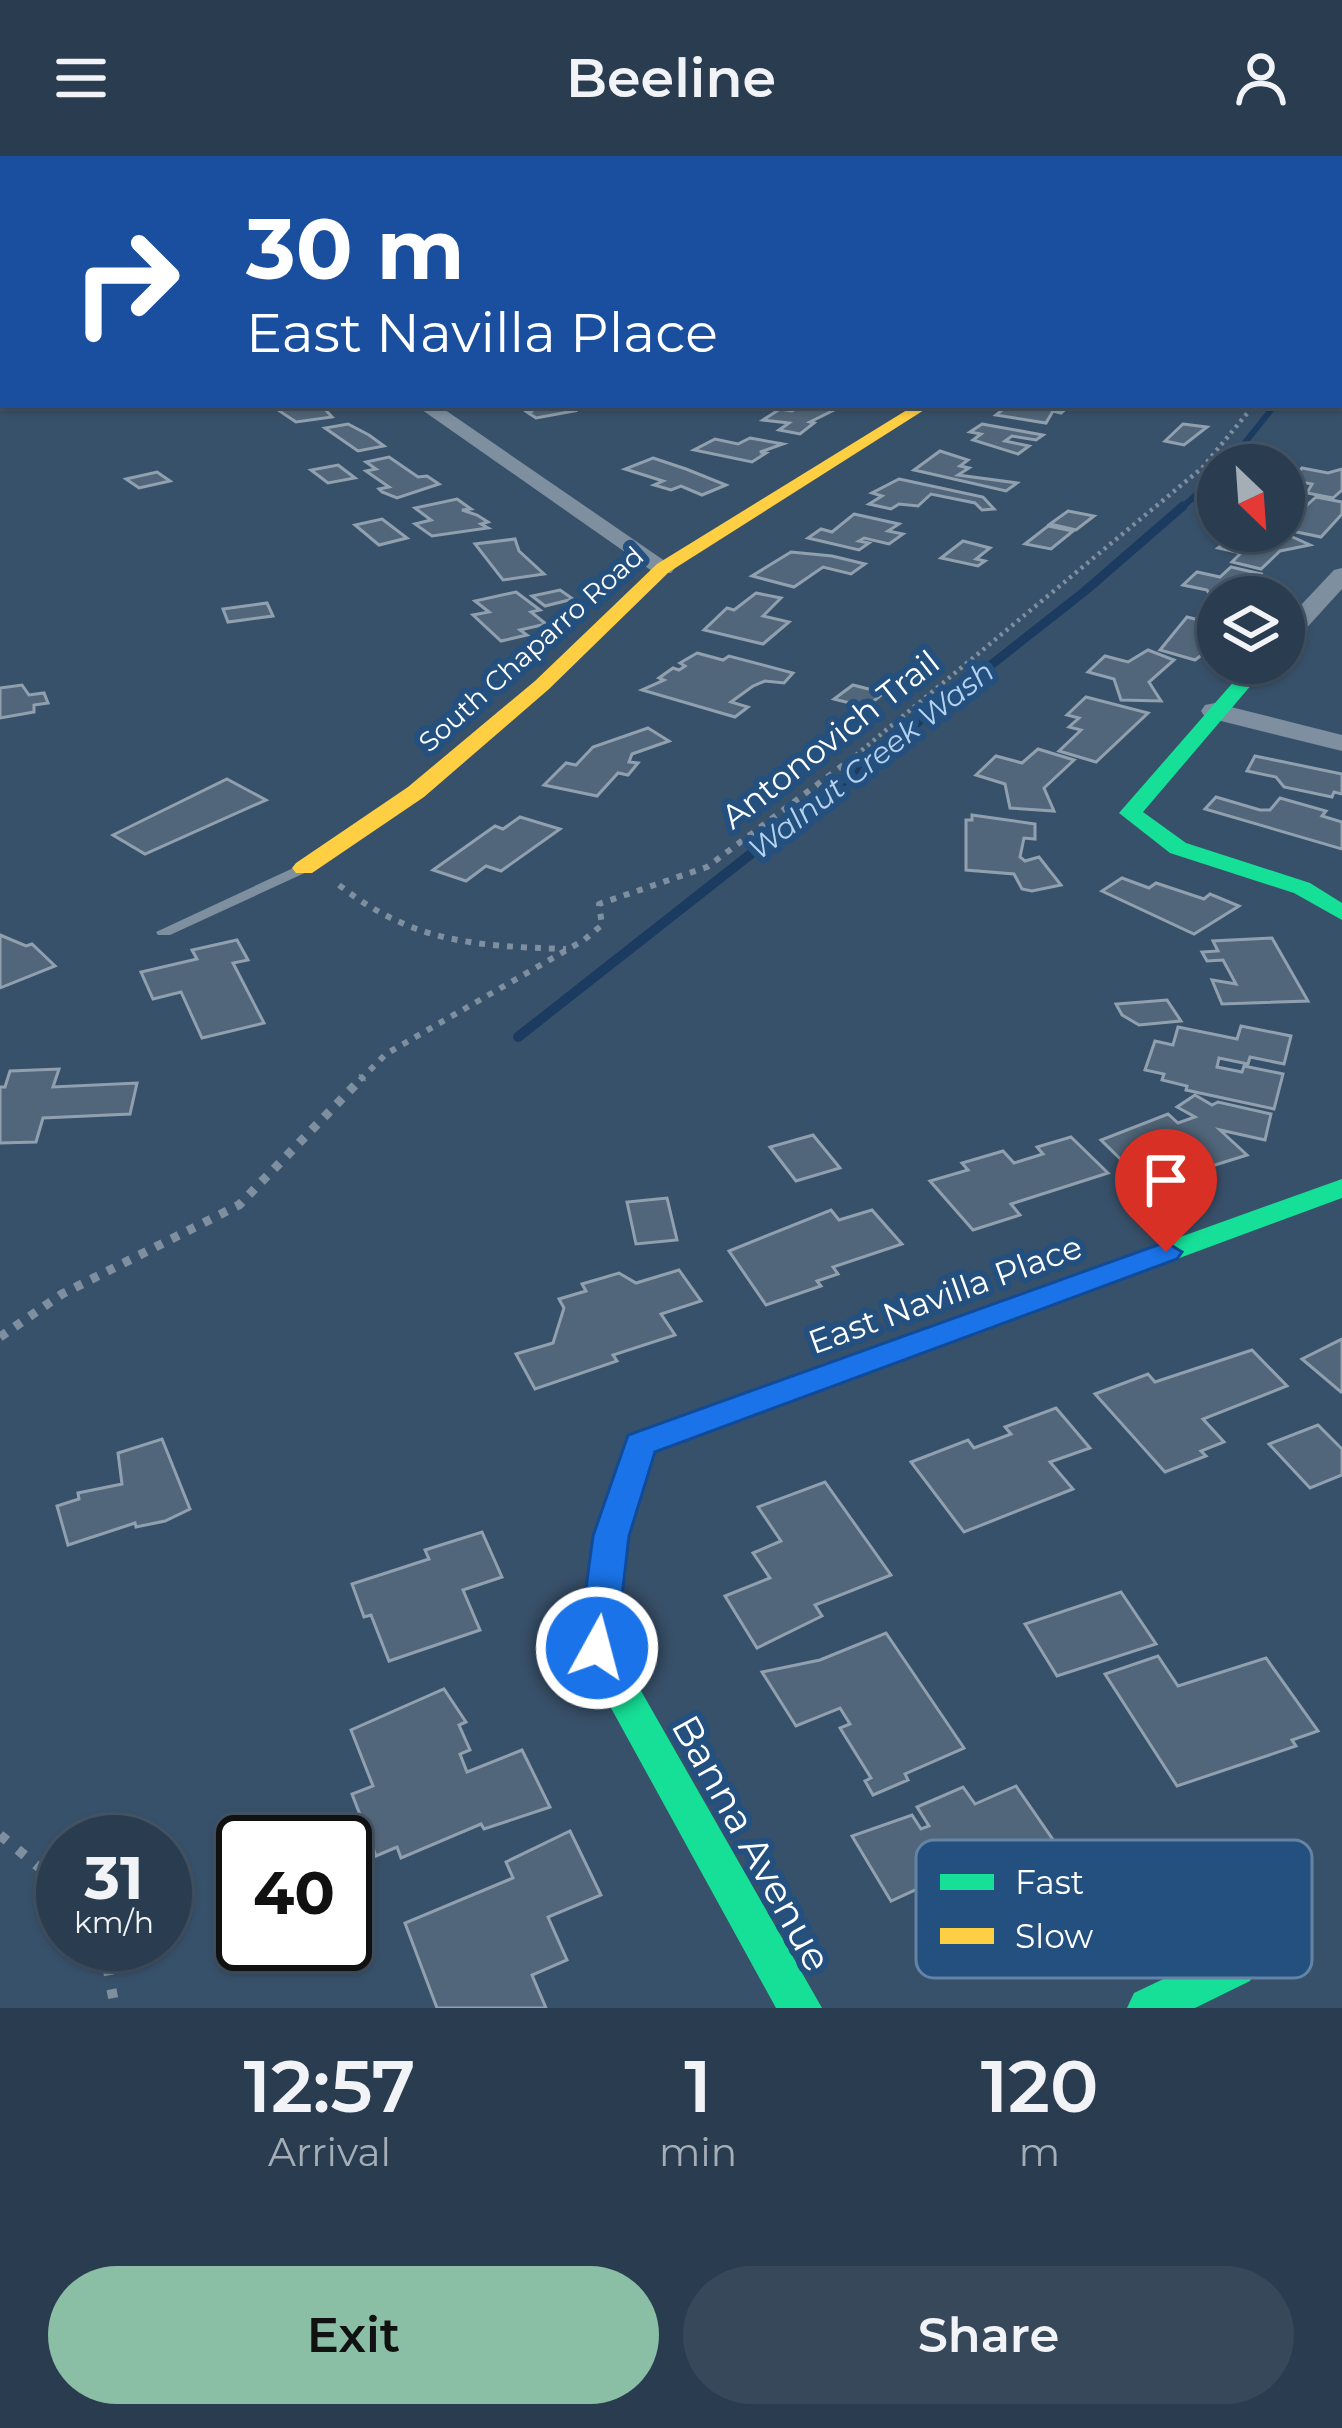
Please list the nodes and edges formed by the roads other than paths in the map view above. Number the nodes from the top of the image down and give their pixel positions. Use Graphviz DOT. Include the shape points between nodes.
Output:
graph roads {
  1 [pos="416,156"];
  2 [pos="455,156"];
  3 [pos="429,408"];
  4 [pos="920,408"];
  5 [pos="663,568"];
  6 [pos="1342,574"];
  7 [pos="1331,602"];
  8 [pos="1305,622"];
  9 [pos="1240,684"];
  10 [pos="1215,711"];
  11 [pos="1342,743"];
  12 [pos="304,868"];
  13 [pos="1342,913"];
  14 [pos="164,932"];
  15 [pos="1342,1188"];
  16 [pos="640,1444"];
  17 [pos="1210,1978"];
  18 [pos="800,2008"];
  19 [pos="1149,2008"];
  1 -- 2 [label="lane"];
  3 -- 5 [label="street"];
  4 -- 5 [label="street, South Chaparro Road"];
  5 -- 12 [label="street, South Chaparro Road" via="416,792"];
  6 -- 7 [label="street"];
  7 -- 8 [label="street"];
  9 -- 10 [label="street"];
  10 -- 11 [label="street"];
  10 -- 13 [label="street" via="1130,813 1178,848 1302,888"];
  12 -- 14 [label="lane"];
  15 -- 16 [label="street, East Navilla Place"];
  16 -- 18 [label="street, Banna Avenue" via="611,1536 597,1648"];
  17 -- 19 [label="street"];
}
